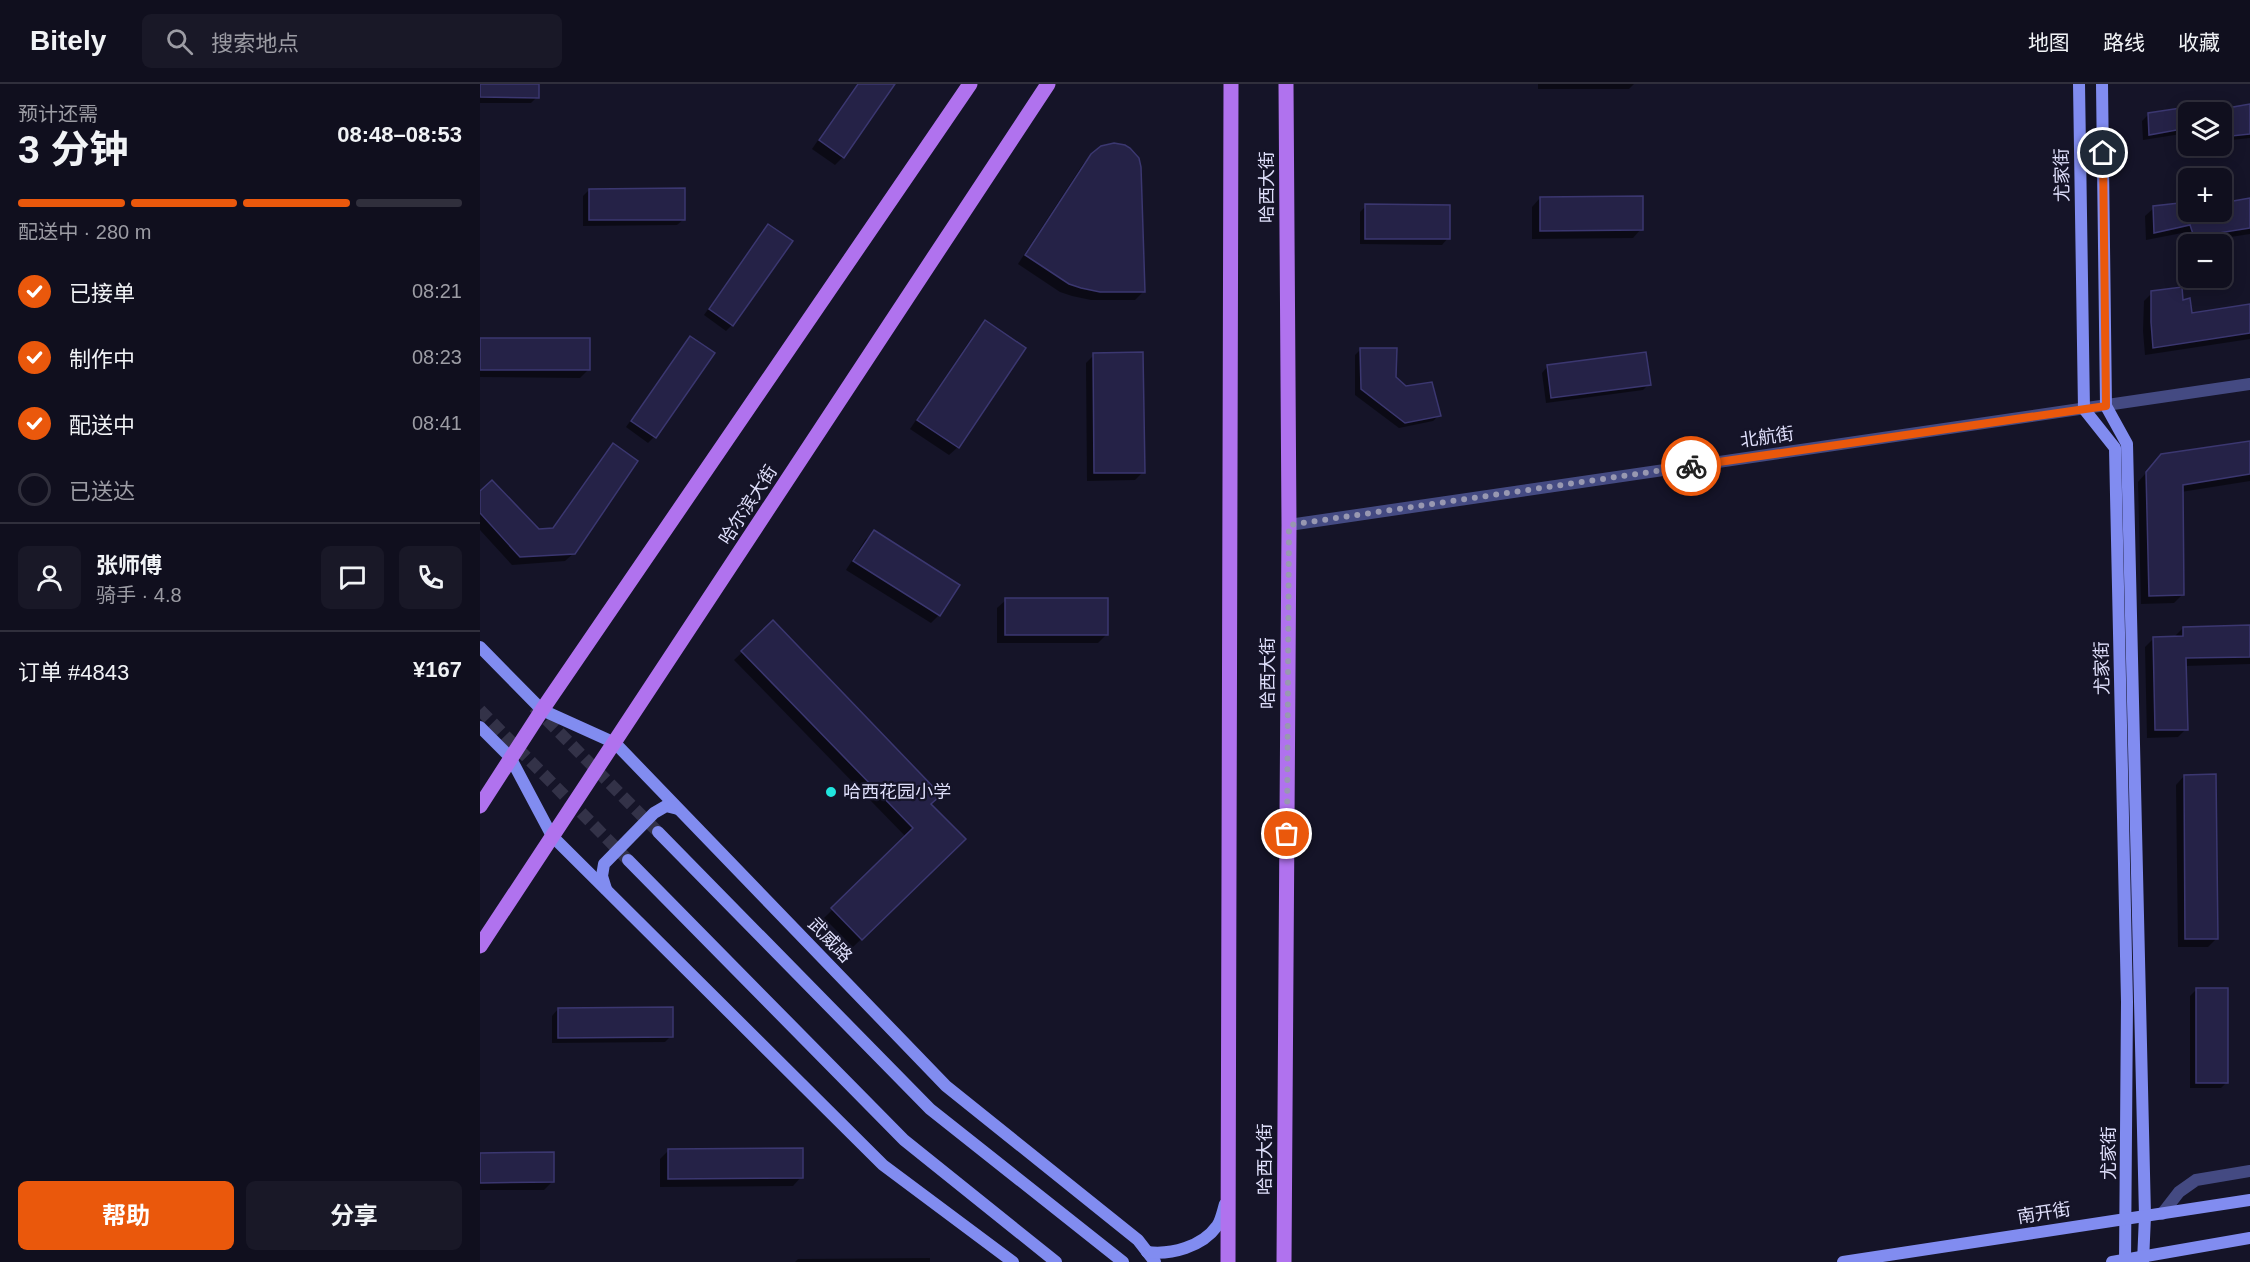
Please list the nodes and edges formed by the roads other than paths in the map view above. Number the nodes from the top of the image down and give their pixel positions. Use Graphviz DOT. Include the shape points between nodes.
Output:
graph roads {
  1 [pos="970,84"];
  2 [pos="1048,84"];
  3 [pos="1231,84"];
  4 [pos="1286,84"];
  5 [pos="2079,84"];
  6 [pos="2102,84"];
  7 [pos="2250,384"];
  8 [pos="2106,406"];
  9 [pos="2084,409"];
  10 [pos="1289,525"];
  11 [pos="480,647"];
  12 [pos="542,710"];
  13 [pos="480,727"];
  14 [pos="615,743"];
  15 [pos="510,757"];
  16 [pos="480,806"];
  17 [pos="679,810"];
  18 [pos="657,832"];
  19 [pos="552,836"];
  20 [pos="628,860"];
  21 [pos="606,889"];
  22 [pos="480,946"];
  23 [pos="2250,1171"];
  24 [pos="1228,1191"];
  25 [pos="2250,1200"];
  26 [pos="2162,1214"];
  27 [pos="2145,1216"];
  28 [pos="2127,1218"];
  29 [pos="2250,1238"];
  30 [pos="1147,1252"];
  31 [pos="2144,1259"];
  32 [pos="2125,1261"];
  33 [pos="1013,1262"];
  34 [pos="1056,1262"];
  35 [pos="1123,1262"];
  36 [pos="1155,1262"];
  37 [pos="1228,1262"];
  38 [pos="1284,1262"];
  39 [pos="1843,1262"];
  40 [pos="2112,1262"];
  1 -- 12 [label="main road"];
  2 -- 14 [label="main road, 哈尔滨大街"];
  3 -- 24 [label="main road, 哈西大街"];
  4 -- 10 [label="main road, 哈西大街"];
  5 -- 9 [label="main road, 尤家街"];
  6 -- 8 [label="main road, 尤家街"];
  7 -- 8 [label="street, 北航街"];
  8 -- 9 [label="street, 北航街"];
  8 -- 27 [label="main road, 尤家街" via="2127,444"];
  9 -- 10 [label="street, 北航街"];
  9 -- 28 [label="main road, 尤家街" via="2115,448 2127,1002"];
  10 -- 38 [label="main road, 哈西大街"];
  11 -- 12 [label="main road, 武威路"];
  12 -- 14 [label="main road, 武威路"];
  12 -- 15 [label="main road"];
  13 -- 15 [label="main road"];
  14 -- 17 [label="main road, 武威路"];
  14 -- 19 [label="main road, 哈尔滨大街"];
  15 -- 16 [label="main road"];
  15 -- 19 [label="main road"];
  17 -- 21 [label="main road" via="666,806 654,813 604,864"];
  17 -- 30 [label="main road, 武威路" via="946,1086 1138,1239"];
  18 -- 35 [label="main road" via="930,1109"];
  19 -- 21 [label="main road"];
  19 -- 22 [label="main road, 哈尔滨大街"];
  20 -- 34 [label="main road" via="904,1140"];
  21 -- 33 [label="main road" via="883,1165"];
  23 -- 26 [label="street" via="2196,1180 2179,1192"];
  24 -- 30 [label="main road" via="1218,1226 1200,1242 1161,1254"];
  24 -- 37 [label="main road, 哈西大街"];
  25 -- 26 [label="main road, 南开街"];
  26 -- 27 [label="main road, 南开街"];
  27 -- 28 [label="main road, 南开街"];
  27 -- 31 [label="main road, 尤家街"];
  28 -- 32 [label="main road, 尤家街"];
  28 -- 39 [label="main road, 南开街"];
  29 -- 31 [label="main road"];
  30 -- 36 [label="main road, 武威路"];
  31 -- 32 [label="main road"];
  32 -- 40 [label="main road"];
}
